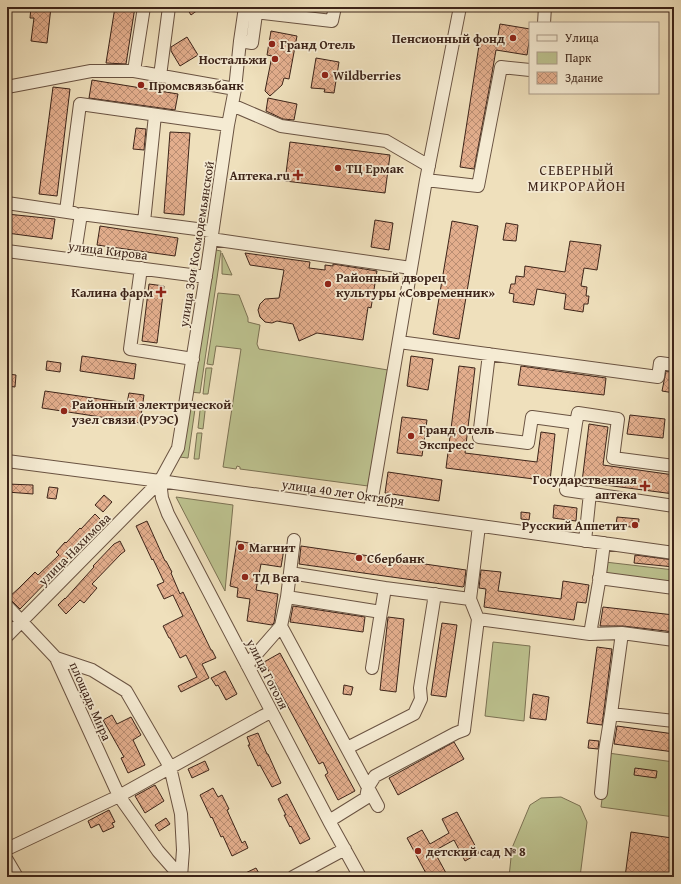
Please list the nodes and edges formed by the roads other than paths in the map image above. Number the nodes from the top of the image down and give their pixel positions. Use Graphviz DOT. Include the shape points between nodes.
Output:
graph roads {
  1 [pos="144,7"];
  2 [pos="169,7"];
  3 [pos="335,7"];
  4 [pos="460,7"];
  5 [pos="545,7"];
  6 [pos="251,9"];
  7 [pos="544,22"];
  8 [pos="529,70"];
  9 [pos="134,71"];
  10 [pos="160,76"];
  11 [pos="7,87"];
  12 [pos="235,89"];
  13 [pos="232,105"];
  14 [pos="155,115"];
  15 [pos="228,125"];
  16 [pos="429,166"];
  17 [pos="426,180"];
  18 [pos="7,203"];
  19 [pos="66,211"];
  20 [pos="81,214"];
  21 [pos="144,222"];
  22 [pos="212,235"];
  23 [pos="7,251"];
  24 [pos="74,260"];
  25 [pos="141,268"];
  26 [pos="411,268"];
  27 [pos="206,277"];
  28 [pos="399,342"];
  29 [pos="489,354"];
  30 [pos="193,359"];
  31 [pos="674,365"];
  32 [pos="576,424"];
  33 [pos="7,461"];
  34 [pos="674,466"];
  35 [pos="160,481"];
  36 [pos="590,494"];
  37 [pos="674,506"];
  38 [pos="370,510"];
  39 [pos="479,526"];
  40 [pos="294,540"];
  41 [pos="585,541"];
  42 [pos="604,543"];
  43 [pos="674,553"];
  44 [pos="290,572"];
  45 [pos="600,578"];
  46 [pos="385,588"];
  47 [pos="674,588"];
  48 [pos="435,594"];
  49 [pos="287,597"];
  50 [pos="470,599"];
  51 [pos="7,606"];
  52 [pos="381,612"];
  53 [pos="478,619"];
  54 [pos="22,622"];
  55 [pos="281,626"];
  56 [pos="622,633"];
  57 [pos="590,634"];
  58 [pos="7,636"];
  59 [pos="674,640"];
  60 [pos="56,658"];
  61 [pos="247,665"];
  62 [pos="372,668"];
  63 [pos="272,712"];
  64 [pos="611,714"];
  65 [pos="674,722"];
  66 [pos="347,748"];
  67 [pos="170,767"];
  68 [pos="368,787"];
  69 [pos="601,793"];
  70 [pos="119,796"];
  71 [pos="378,806"];
  72 [pos="329,821"];
  73 [pos="7,849"];
  74 [pos="345,849"];
  75 [pos="7,860"];
  76 [pos="17,877"];
  77 [pos="182,877"];
  78 [pos="293,877"];
  79 [pos="360,877"];
  1 -- 9 [label="street"];
  2 -- 10 [label="street"];
  3 -- 6 [label="street" via="332,21"];
  4 -- 16 [label="street"];
  5 -- 7 [label="street"];
  6 -- 12 [label="street, улица Зои Космодемьянской" via="240,41"];
  8 -- 17 [label="street" via="500,67 478,186"];
  9 -- 10 [label="street"];
  9 -- 11 [label="street" via="90,71"];
  10 -- 12 [label="street"];
  12 -- 13 [label="street, улица Зои Космодемьянской"];
  13 -- 15 [label="street, улица Зои Космодемьянской"];
  13 -- 16 [label="street" via="281,126 386,141"];
  14 -- 15 [label="street"];
  14 -- 19 [label="street" via="80,104"];
  14 -- 21 [label="street"];
  15 -- 22 [label="street, улица Зои Космодемьянской"];
  16 -- 17 [label="street"];
  17 -- 26 [label="street"];
  18 -- 19 [label="street"];
  19 -- 20 [label="street"];
  20 -- 21 [label="street"];
  20 -- 24 [label="street"];
  21 -- 22 [label="street"];
  22 -- 26 [label="street"];
  22 -- 27 [label="street, улица Зои Космодемьянской"];
  23 -- 24 [label="street, улица Кирова"];
  24 -- 25 [label="street, улица Кирова"];
  25 -- 27 [label="street, улица Кирова"];
  25 -- 30 [label="street" via="130,349"];
  26 -- 28 [label="street"];
  27 -- 30 [label="street, улица Зои Космодемьянской"];
  28 -- 29 [label="street"];
  28 -- 38 [label="street"];
  29 -- 31 [label="street" via="658,377 660,363"];
  29 -- 32 [label="street" via="478,437 528,443 532,417"];
  30 -- 35 [label="street, улица Зои Космодемьянской" via="178,448"];
  32 -- 34 [label="street" via="578,413 618,419 613,458"];
  32 -- 36 [label="street" via="566,490"];
  33 -- 35 [label="street, улица 40 лет Октября"];
  35 -- 38 [label="street, улица 40 лет Октября"];
  35 -- 54 [label="street, улица Нахимова"];
  35 -- 61 [label="street, улица Гоголя" via="162,498 168,514"];
  36 -- 37 [label="street"];
  36 -- 41 [label="street"];
  38 -- 39 [label="street, улица 40 лет Октября"];
  39 -- 41 [label="street, улица 40 лет Октября"];
  39 -- 50 [label="street"];
  40 -- 44 [label="street"];
  41 -- 42 [label="street, улица 40 лет Октября"];
  42 -- 43 [label="street, улица 40 лет Октября"];
  42 -- 45 [label="street"];
  44 -- 46 [label="street"];
  44 -- 49 [label="street"];
  45 -- 47 [label="street"];
  45 -- 57 [label="street"];
  46 -- 48 [label="street"];
  46 -- 52 [label="street"];
  48 -- 50 [label="street"];
  48 -- 66 [label="street" via="420,688 421,699 414,714"];
  49 -- 52 [label="street"];
  49 -- 55 [label="street"];
  50 -- 53 [label="street"];
  51 -- 54 [label="street"];
  52 -- 62 [label="street"];
  53 -- 57 [label="street"];
  53 -- 68 [label="street" via="464,730 375,776"];
  54 -- 58 [label="street, улица Нахимова"];
  54 -- 60 [label="street"];
  55 -- 61 [label="street"];
  55 -- 66 [label="street"];
  56 -- 57 [label="street"];
  56 -- 59 [label="street"];
  56 -- 64 [label="street"];
  60 -- 67 [label="street, площадь Мира" via="92,670 126,691"];
  60 -- 70 [label="street, площадь Мира"];
  61 -- 63 [label="street, улица Гоголя"];
  63 -- 67 [label="street"];
  63 -- 72 [label="street, улица Гоголя"];
  64 -- 65 [label="street"];
  64 -- 69 [label="street"];
  66 -- 68 [label="street"];
  67 -- 70 [label="street"];
  67 -- 77 [label="street, площадь Мира" via="181,814"];
  68 -- 71 [label="street"];
  68 -- 72 [label="street" via="366,798"];
  70 -- 73 [label="street"];
  70 -- 77 [label="street, площадь Мира" via="158,851"];
  72 -- 74 [label="street, улица Гоголя"];
  74 -- 78 [label="street"];
  74 -- 79 [label="street, улица Гоголя"];
  75 -- 76 [label="street"];
}
